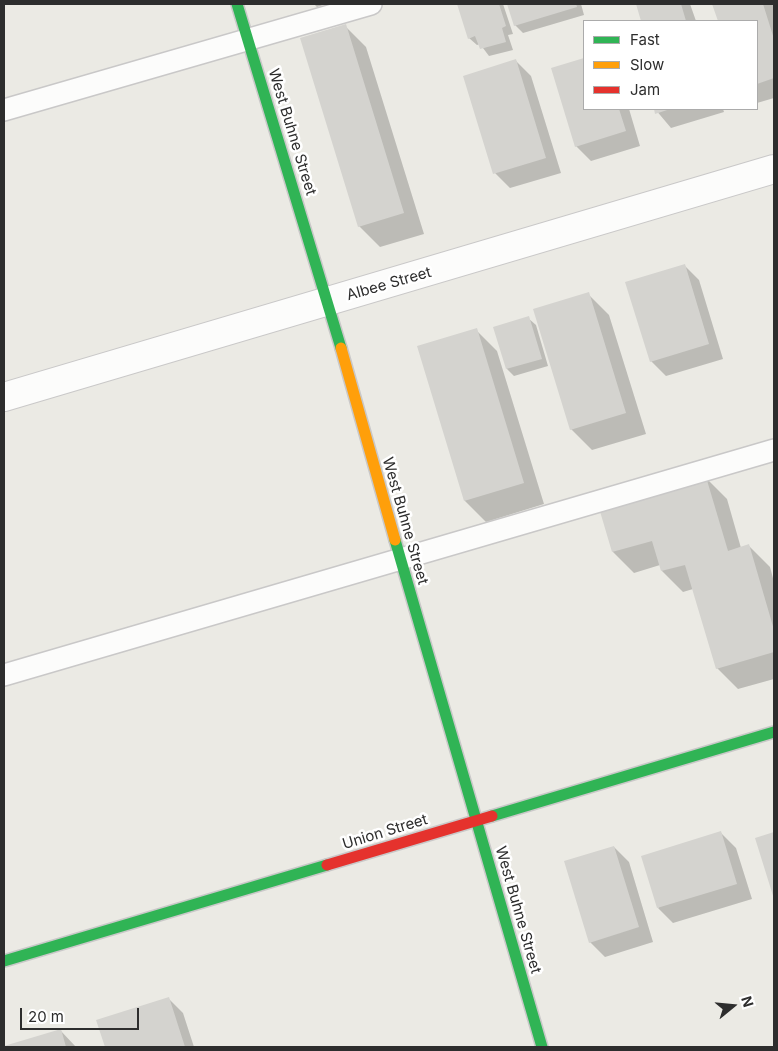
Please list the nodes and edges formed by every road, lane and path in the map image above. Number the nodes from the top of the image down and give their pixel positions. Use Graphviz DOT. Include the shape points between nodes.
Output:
graph roads {
  1 [pos="238,4"];
  2 [pos="371,4"];
  3 [pos="248,40"];
  4 [pos="4,110"];
  5 [pos="774,170"];
  6 [pos="328,301"];
  7 [pos="4,398"];
  8 [pos="774,450"];
  9 [pos="400,560"];
  10 [pos="4,675"];
  11 [pos="774,732"];
  12 [pos="476,820"];
  13 [pos="4,961"];
  14 [pos="542,1047"];
  1 -- 3 [label="street, West Buhne Street"];
  2 -- 3 [label="lane"];
  3 -- 4 [label="lane"];
  3 -- 6 [label="street, West Buhne Street"];
  5 -- 6 [label="street, Albee Street"];
  6 -- 7 [label="street, Albee Street"];
  6 -- 9 [label="street, West Buhne Street"];
  8 -- 9 [label="lane"];
  9 -- 10 [label="lane"];
  9 -- 12 [label="street, West Buhne Street"];
  11 -- 12 [label="street, Union Street"];
  12 -- 13 [label="street, Union Street"];
  12 -- 14 [label="street, West Buhne Street"];
}
